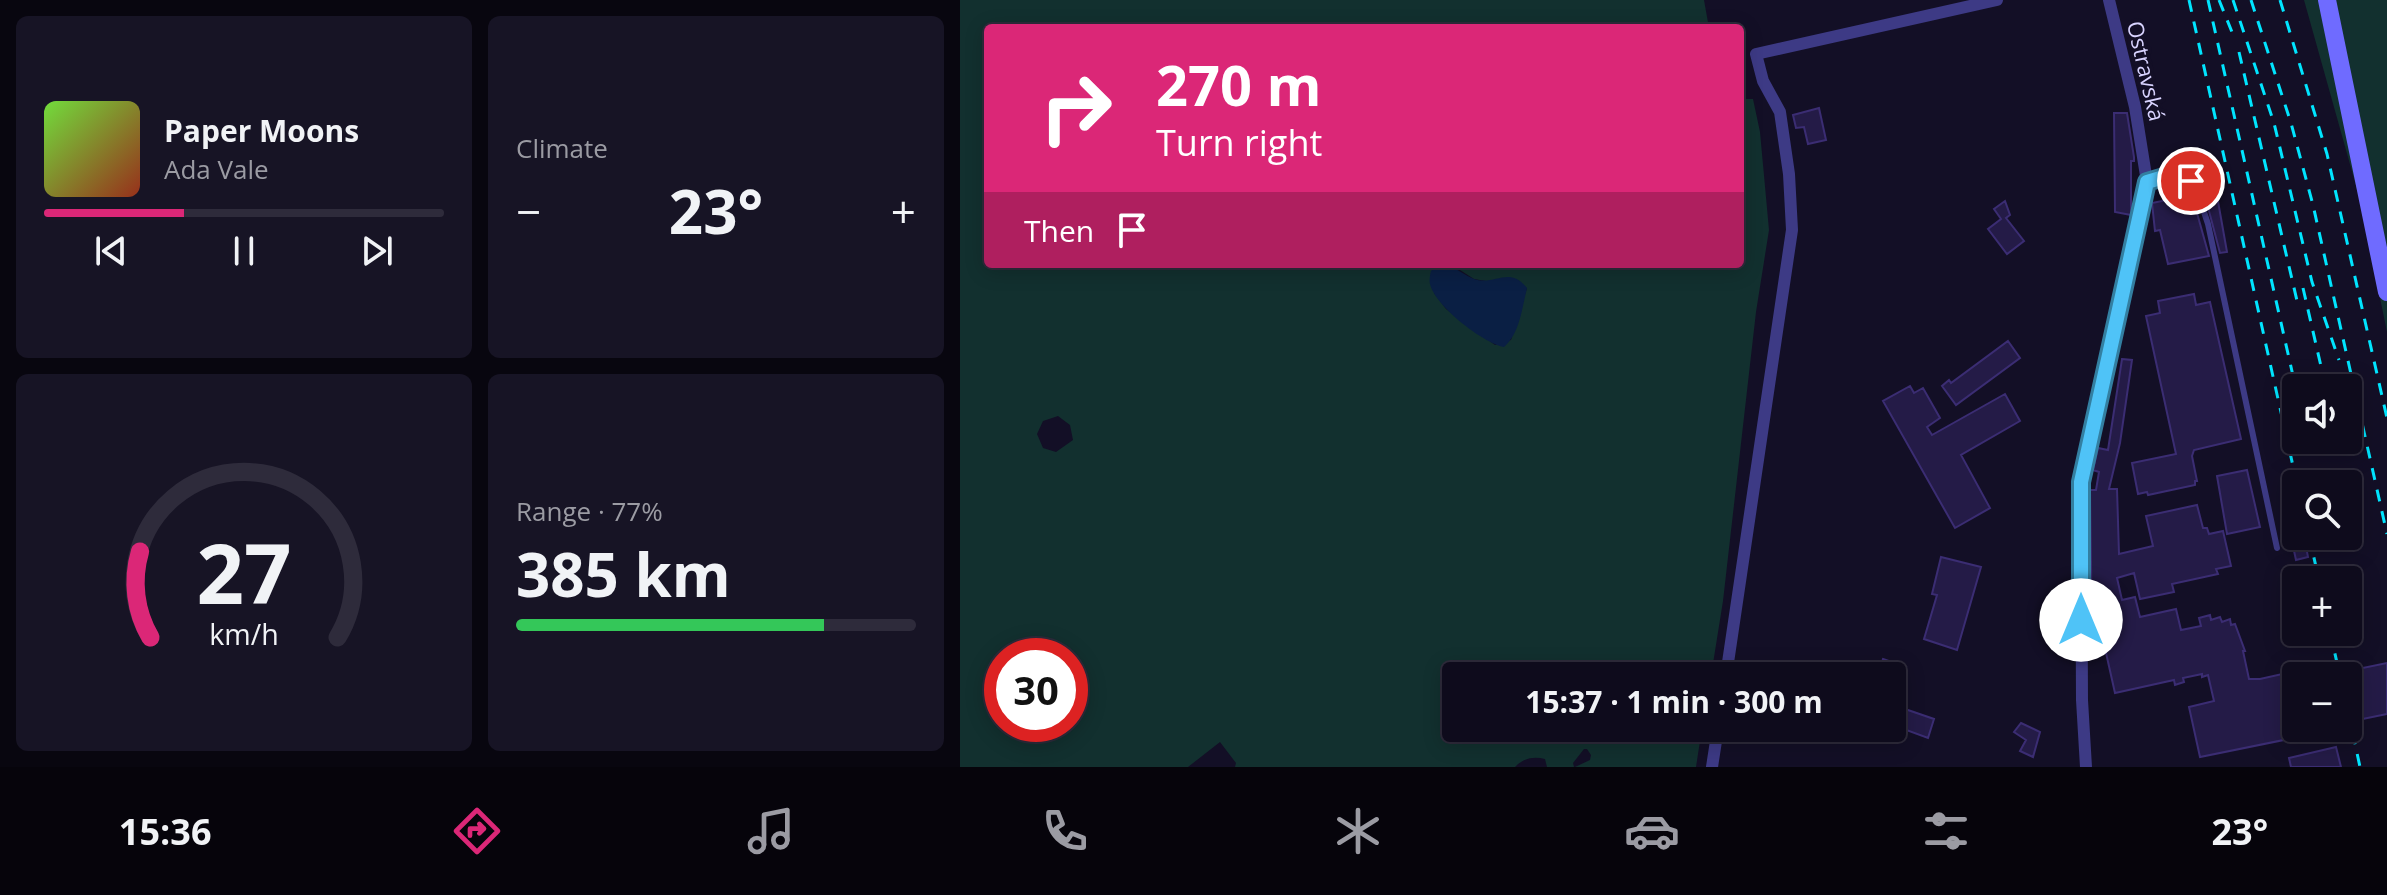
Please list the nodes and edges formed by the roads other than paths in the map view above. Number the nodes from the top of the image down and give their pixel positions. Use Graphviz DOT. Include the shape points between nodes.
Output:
graph roads {
  1 [pos="1997,0"];
  2 [pos="2109,0"];
  3 [pos="2327,0"];
  4 [pos="2147,182"];
  5 [pos="2387,292"];
  6 [pos="2277,548"];
  7 [pos="1728,662"];
  8 [pos="1716,742"];
  9 [pos="1712,767"];
  10 [pos="2086,767"];
  1 -- 7 [label="street" via="1756,54 1780,112 1792,230"];
  2 -- 4 [label="street, Ostravská"];
  3 -- 5 [label="street"];
  4 -- 6 [label="lane" via="2177,173 2191,181 2198,194"];
  4 -- 10 [label="street, Ostravská" via="2081,482"];
  8 -- 9 [label="street"];
}
